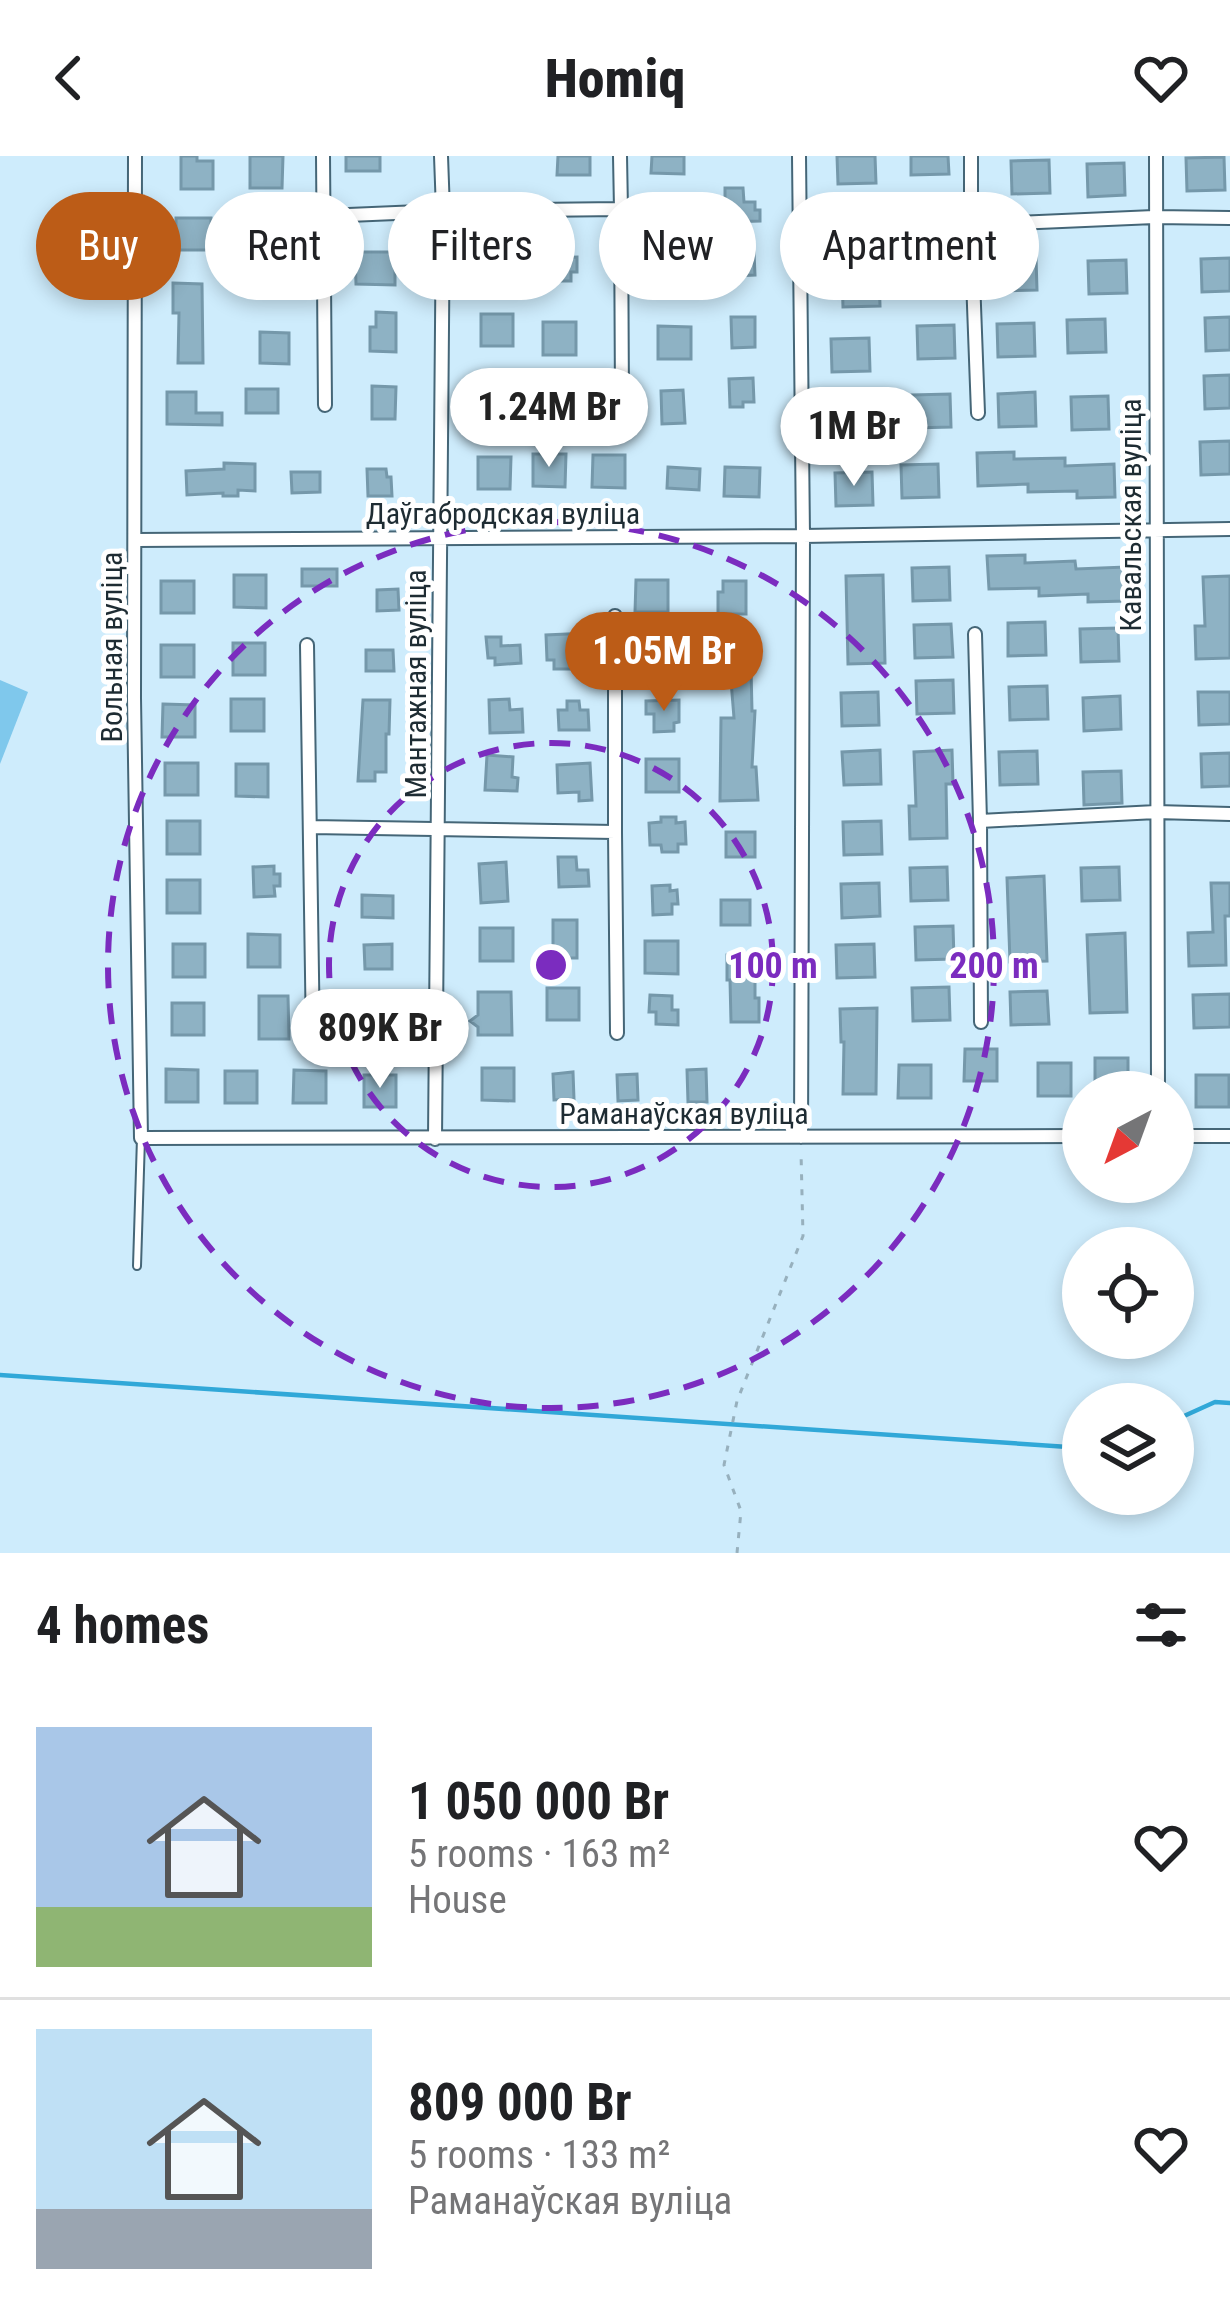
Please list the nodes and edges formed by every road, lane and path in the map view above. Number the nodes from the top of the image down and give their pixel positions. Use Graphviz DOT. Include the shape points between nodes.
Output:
graph roads {
  1 [pos="135,156"];
  2 [pos="323,156"];
  3 [pos="441,156"];
  4 [pos="620,156"];
  5 [pos="799,156"];
  6 [pos="970,156"];
  7 [pos="1156,156"];
  8 [pos="324,192"];
  9 [pos="442,192"];
  10 [pos="621,192"];
  11 [pos="971,192"];
  12 [pos="1154,217"];
  13 [pos="1230,218"];
  14 [pos="1039,222"];
  15 [pos="325,300"];
  16 [pos="442,300"];
  17 [pos="621,300"];
  18 [pos="974,300"];
  19 [pos="622,400"];
  20 [pos="325,405"];
  21 [pos="978,413"];
  22 [pos="1155,528"];
  23 [pos="1230,529"];
  24 [pos="803,536"];
  25 [pos="441,538"];
  26 [pos="136,540"];
  27 [pos="615,616"];
  28 [pos="974,634"];
  29 [pos="307,645"];
  30 [pos="1156,812"];
  31 [pos="1230,814"];
  32 [pos="980,820"];
  33 [pos="311,827"];
  34 [pos="439,829"];
  35 [pos="615,832"];
  36 [pos="981,1022"];
  37 [pos="617,1033"];
  38 [pos="313,1040"];
  39 [pos="1158,1071"];
  40 [pos="1062,1136"];
  41 [pos="1194,1136"];
  42 [pos="1230,1136"];
  43 [pos="801,1137"];
  44 [pos="141,1138"];
  45 [pos="436,1139"];
  46 [pos="137,1266"];
  47 [pos="736,1553"];
  1 -- 26 [label="street, Вольная вуліца"];
  2 -- 8 [label="street"];
  3 -- 9 [label="street, Мантажная вуліца"];
  4 -- 10 [label="street"];
  5 -- 24 [label="street"];
  6 -- 11 [label="street"];
  7 -- 12 [label="street, Кавальская вуліца"];
  12 -- 13 [label="street"];
  12 -- 14 [label="street"];
  12 -- 22 [label="street, Кавальская вуліца"];
  15 -- 20 [label="street"];
  16 -- 25 [label="street, Мантажная вуліца"];
  17 -- 19 [label="street"];
  18 -- 21 [label="street"];
  22 -- 23 [label="street, Даўгабродская вуліца"];
  22 -- 24 [label="street, Даўгабродская вуліца"];
  22 -- 30 [label="street, Кавальская вуліца"];
  24 -- 25 [label="street, Даўгабродская вуліца"];
  24 -- 43 [label="street"];
  25 -- 26 [label="street, Даўгабродская вуліца"];
  25 -- 34 [label="street, Мантажная вуліца"];
  26 -- 44 [label="street, Вольная вуліца"];
  27 -- 35 [label="street"];
  28 -- 32 [label="street"];
  29 -- 33 [label="street"];
  30 -- 31 [label="street"];
  30 -- 32 [label="street"];
  30 -- 39 [label="street, Кавальская вуліца"];
  32 -- 36 [label="street"];
  33 -- 34 [label="street"];
  33 -- 38 [label="street"];
  34 -- 35 [label="street"];
  34 -- 45 [label="street, Мантажная вуліца"];
  35 -- 37 [label="street"];
  40 -- 43 [label="street, Раманаўская вуліца"];
  41 -- 42 [label="street"];
  43 -- 45 [label="street, Раманаўская вуліца"];
  43 -- 47 [label="path" via="803,1236 737,1401 724,1465 741,1511"];
  44 -- 45 [label="street, Раманаўская вуліца"];
  44 -- 46 [label="lane"];
}
